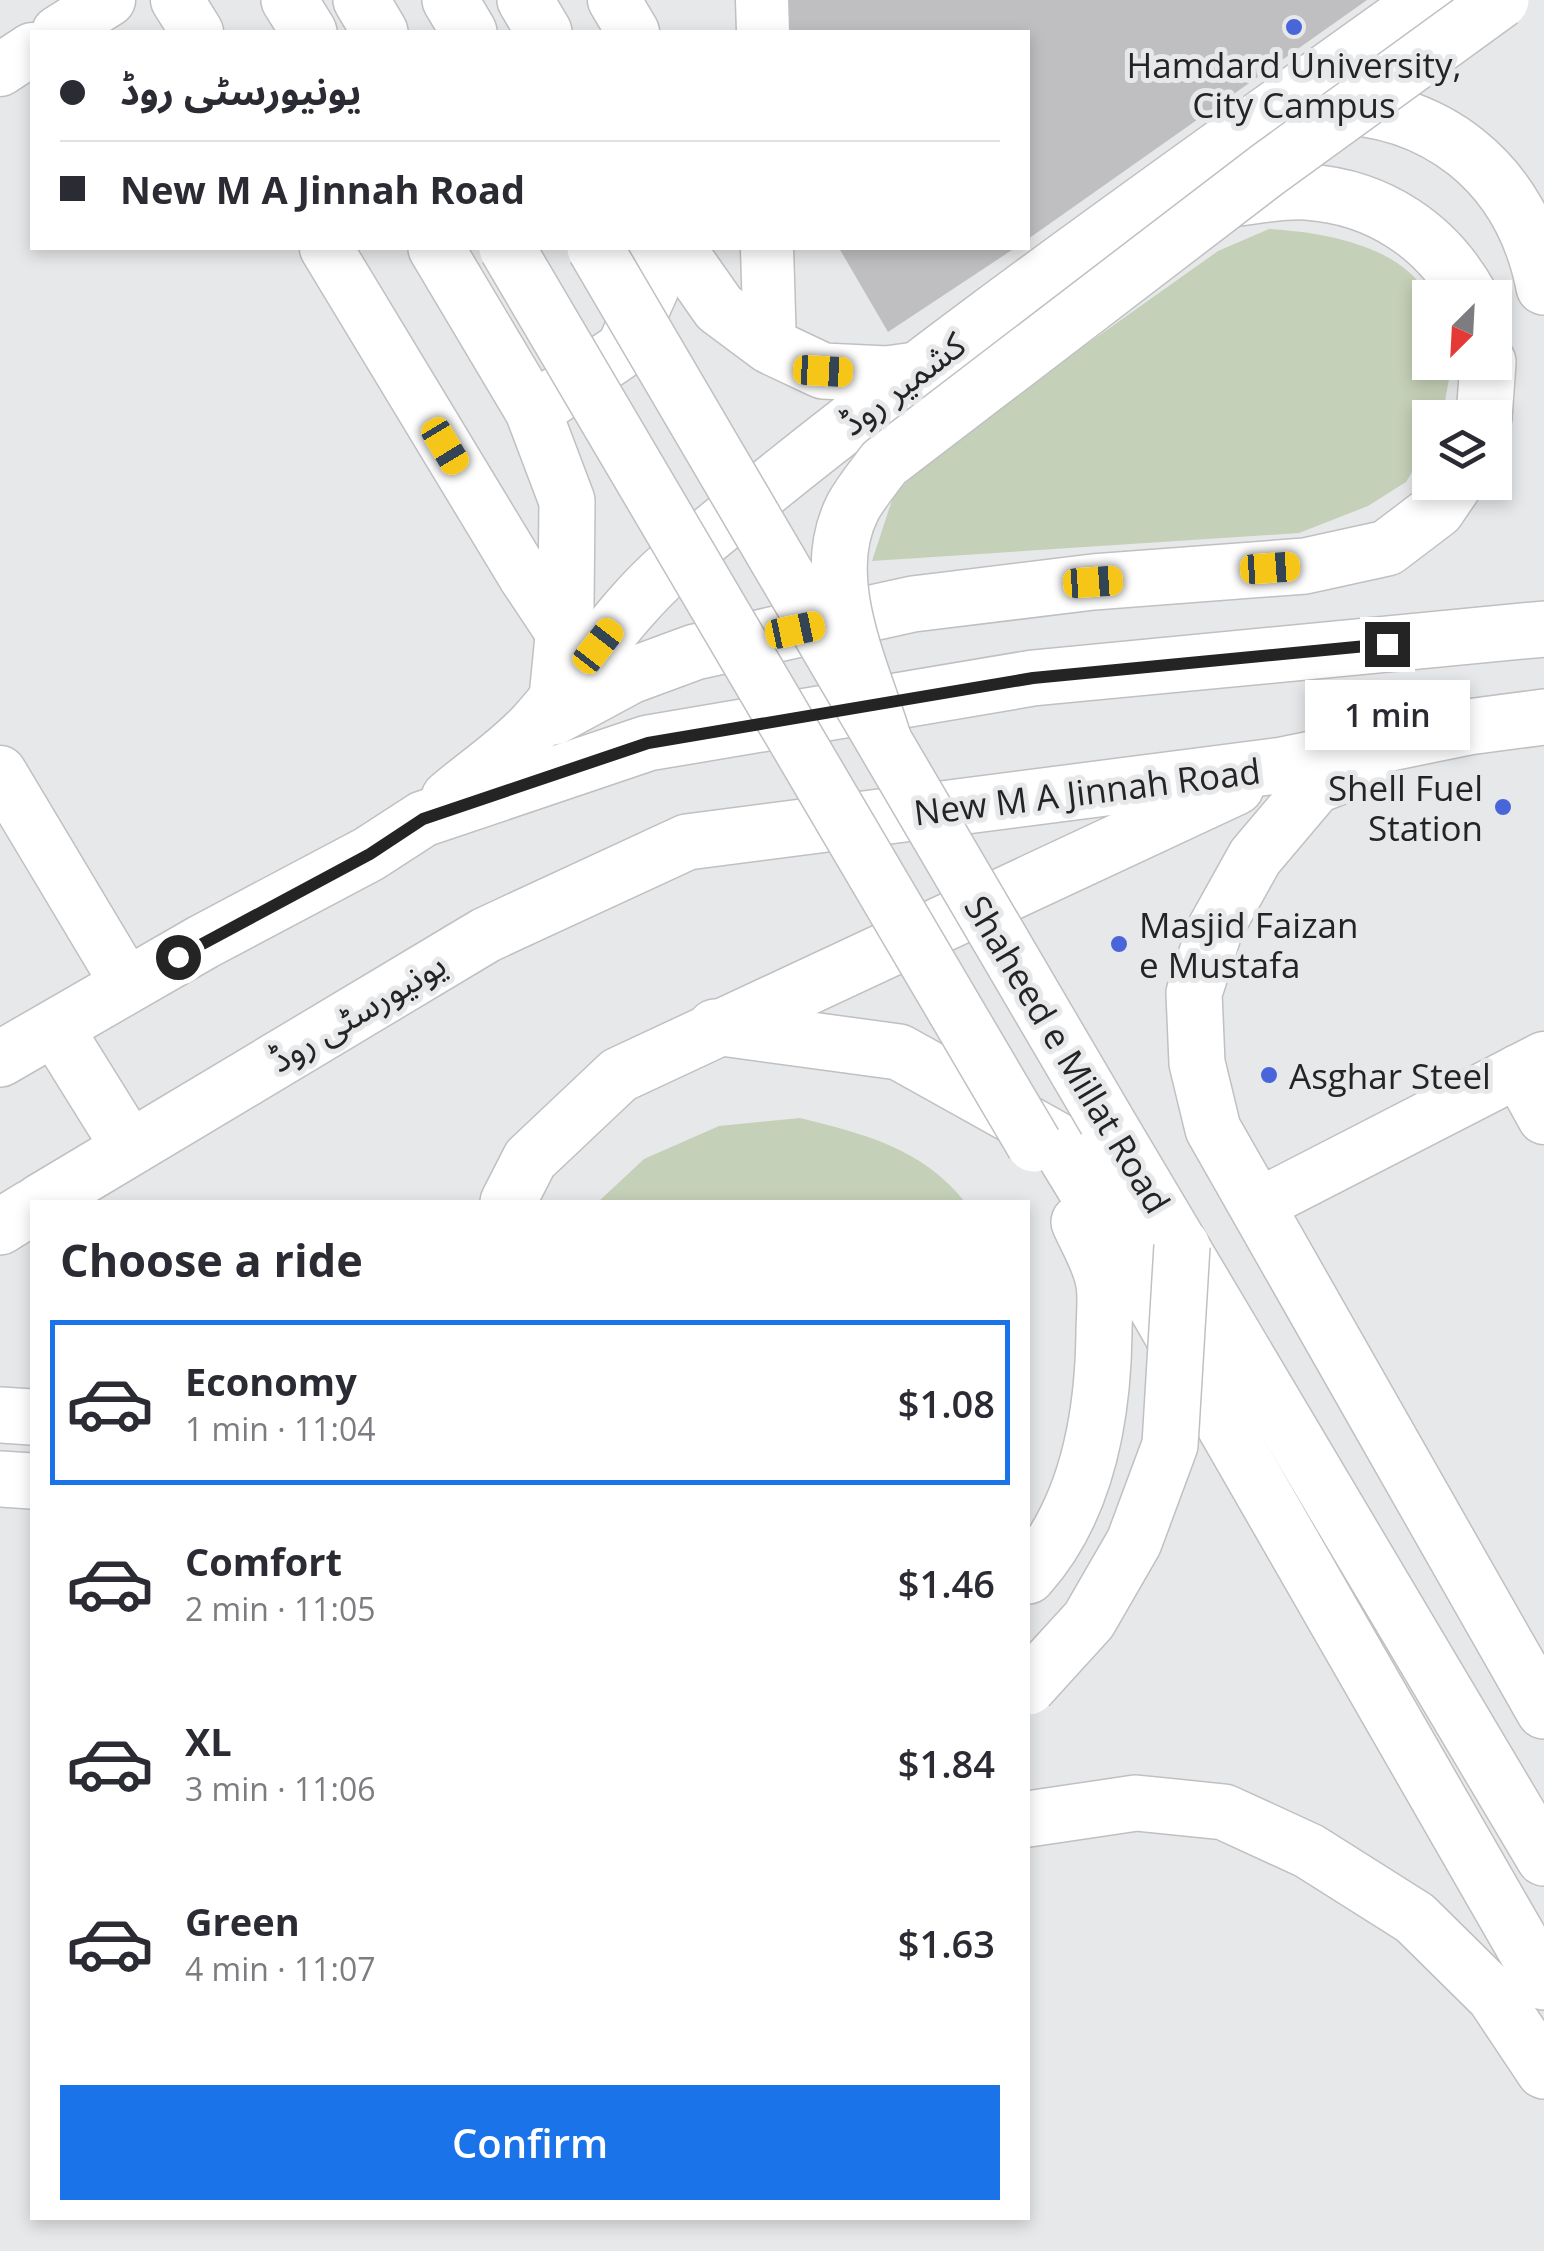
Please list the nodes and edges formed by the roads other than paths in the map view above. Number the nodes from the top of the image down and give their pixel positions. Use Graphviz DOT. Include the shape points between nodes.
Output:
graph roads {
  1 [pos="109,0"];
  2 [pos="177,0"];
  3 [pos="289,0"];
  4 [pos="361,0"];
  5 [pos="450,0"];
  6 [pos="525,0"];
  7 [pos="614,0"];
  8 [pos="762,0"];
  9 [pos="1427,0"];
  10 [pos="1501,0"];
  11 [pos="61,30"];
  12 [pos="196,30"];
  13 [pos="307,30"];
  14 [pos="379,30"];
  15 [pos="468,30"];
  16 [pos="543,30"];
  17 [pos="631,30"];
  18 [pos="763,30"];
  19 [pos="30,50"];
  20 [pos="0,70"];
  21 [pos="1270,112"];
  22 [pos="1228,199"];
  23 [pos="327,250"];
  24 [pos="437,250"];
  25 [pos="508,250"];
  26 [pos="596,250"];
  27 [pos="654,250"];
  28 [pos="679,250"];
  29 [pos="764,254"];
  30 [pos="1460,280"];
  31 [pos="1544,287"];
  32 [pos="770,346"];
  33 [pos="916,370"];
  34 [pos="533,411"];
  35 [pos="1444,500"];
  36 [pos="1544,629"];
  37 [pos="563,634"];
  38 [pos="545,713"];
  39 [pos="1544,717"];
  40 [pos="1468,727"];
  41 [pos="883,738"];
  42 [pos="1283,765"];
  43 [pos="0,772"];
  44 [pos="423,819"];
  45 [pos="686,842"];
  46 [pos="128,986"];
  47 [pos="715,1027"];
  48 [pos="55,1028"];
  49 [pos="0,1060"];
  50 [pos="1531,1064"];
  51 [pos="1544,1118"];
  52 [pos="128,1148"];
  53 [pos="43,1200"];
  54 [pos="509,1200"];
  55 [pos="1256,1206"];
  56 [pos="30,1208"];
  57 [pos="0,1227"];
  58 [pos="1182,1246"];
  59 [pos="0,1415"];
  60 [pos="30,1417"];
  61 [pos="0,1479"];
  62 [pos="30,1481"];
  63 [pos="1030,1574"];
  64 [pos="1030,1685"];
  65 [pos="1544,1711"];
  66 [pos="1030,1819"];
  67 [pos="1544,1858"];
  68 [pos="1544,1982"];
  69 [pos="1544,2071"];
  1 -- 11 [label="street"];
  2 -- 12 [label="street"];
  3 -- 13 [label="main road"];
  4 -- 14 [label="main road"];
  5 -- 15 [label="main road"];
  6 -- 16 [label="main road"];
  7 -- 17 [label="street"];
  8 -- 18 [label="street"];
  9 -- 21 [label="main road, کشمیر روڈ"];
  10 -- 22 [label="main road, کشمیر روڈ, bridge"];
  19 -- 20 [label="street"];
  21 -- 31 [label="main road" via="1323,106 1400,116 1461,144 1508,193 1537,251"];
  21 -- 33 [label="main road, کشمیر روڈ"];
  22 -- 30 [label="main road" via="1306,192 1358,202 1414,226"];
  22 -- 41 [label="main road, کشمیر روڈ, bridge" via="884,463 852,509 839,561 844,611"];
  23 -- 37 [label="street"];
  24 -- 34 [label="main road"];
  25 -- 63 [label="main road, Shaheed e Millat Road, bridge" via="1074,1211 1104,1280 1096,1437 1078,1491"];
  26 -- 41 [label="main road, Shaheed e Millat Road, bridge"];
  27 -- 34 [label="main road" via="656,277 624,349"];
  28 -- 32 [label="main road" via="718,308"];
  29 -- 32 [label="street"];
  32 -- 33 [label="main road" via="823,371"];
  33 -- 38 [label="main road, کشمیر روڈ" via="670,568 619,619"];
  34 -- 37 [label="main road" via="567,501"];
  35 -- 38 [label="main road" via="1387,548 1305,566 912,604 695,652"];
  36 -- 44 [label="main road" via="1033,678 648,743"];
  37 -- 38 [label="main road"];
  38 -- 44 [label="main road, کشمیر روڈ"];
  39 -- 40 [label="main road, New M A Jinnah Road"];
  40 -- 42 [label="main road, New M A Jinnah Road"];
  40 -- 55 [label="main road" via="1315,786 1255,857 1215,929 1194,993 1197,1064 1213,1130"];
  41 -- 58 [label="main road, Shaheed e Millat Road, bridge"];
  42 -- 45 [label="main road, New M A Jinnah Road"];
  42 -- 47 [label="main road"];
  43 -- 46 [label="street"];
  44 -- 46 [label="main road"];
  45 -- 52 [label="main road, یونیورسٹی روڈ" via="486,935"];
  46 -- 48 [label="main road"];
  47 -- 54 [label="main road" via="619,1075 530,1158"];
  47 -- 68 [label="main road" via="899,1052 1055,1140"];
  48 -- 49 [label="main road"];
  48 -- 52 [label="main road"];
  50 -- 51 [label="street"];
  50 -- 55 [label="street"];
  52 -- 53 [label="main road, یونیورسٹی روڈ"];
  55 -- 65 [label="main road"];
  56 -- 57 [label="main road"];
  58 -- 64 [label="main road, bridge" via="1170,1445 1134,1542 1089,1620"];
  58 -- 67 [label="main road, Shaheed e Millat Road"];
  59 -- 60 [label="main road"];
  61 -- 62 [label="main road"];
  66 -- 69 [label="main road" via="1136,1804 1224,1812 1309,1850 1414,1918 1494,1996"];
}
